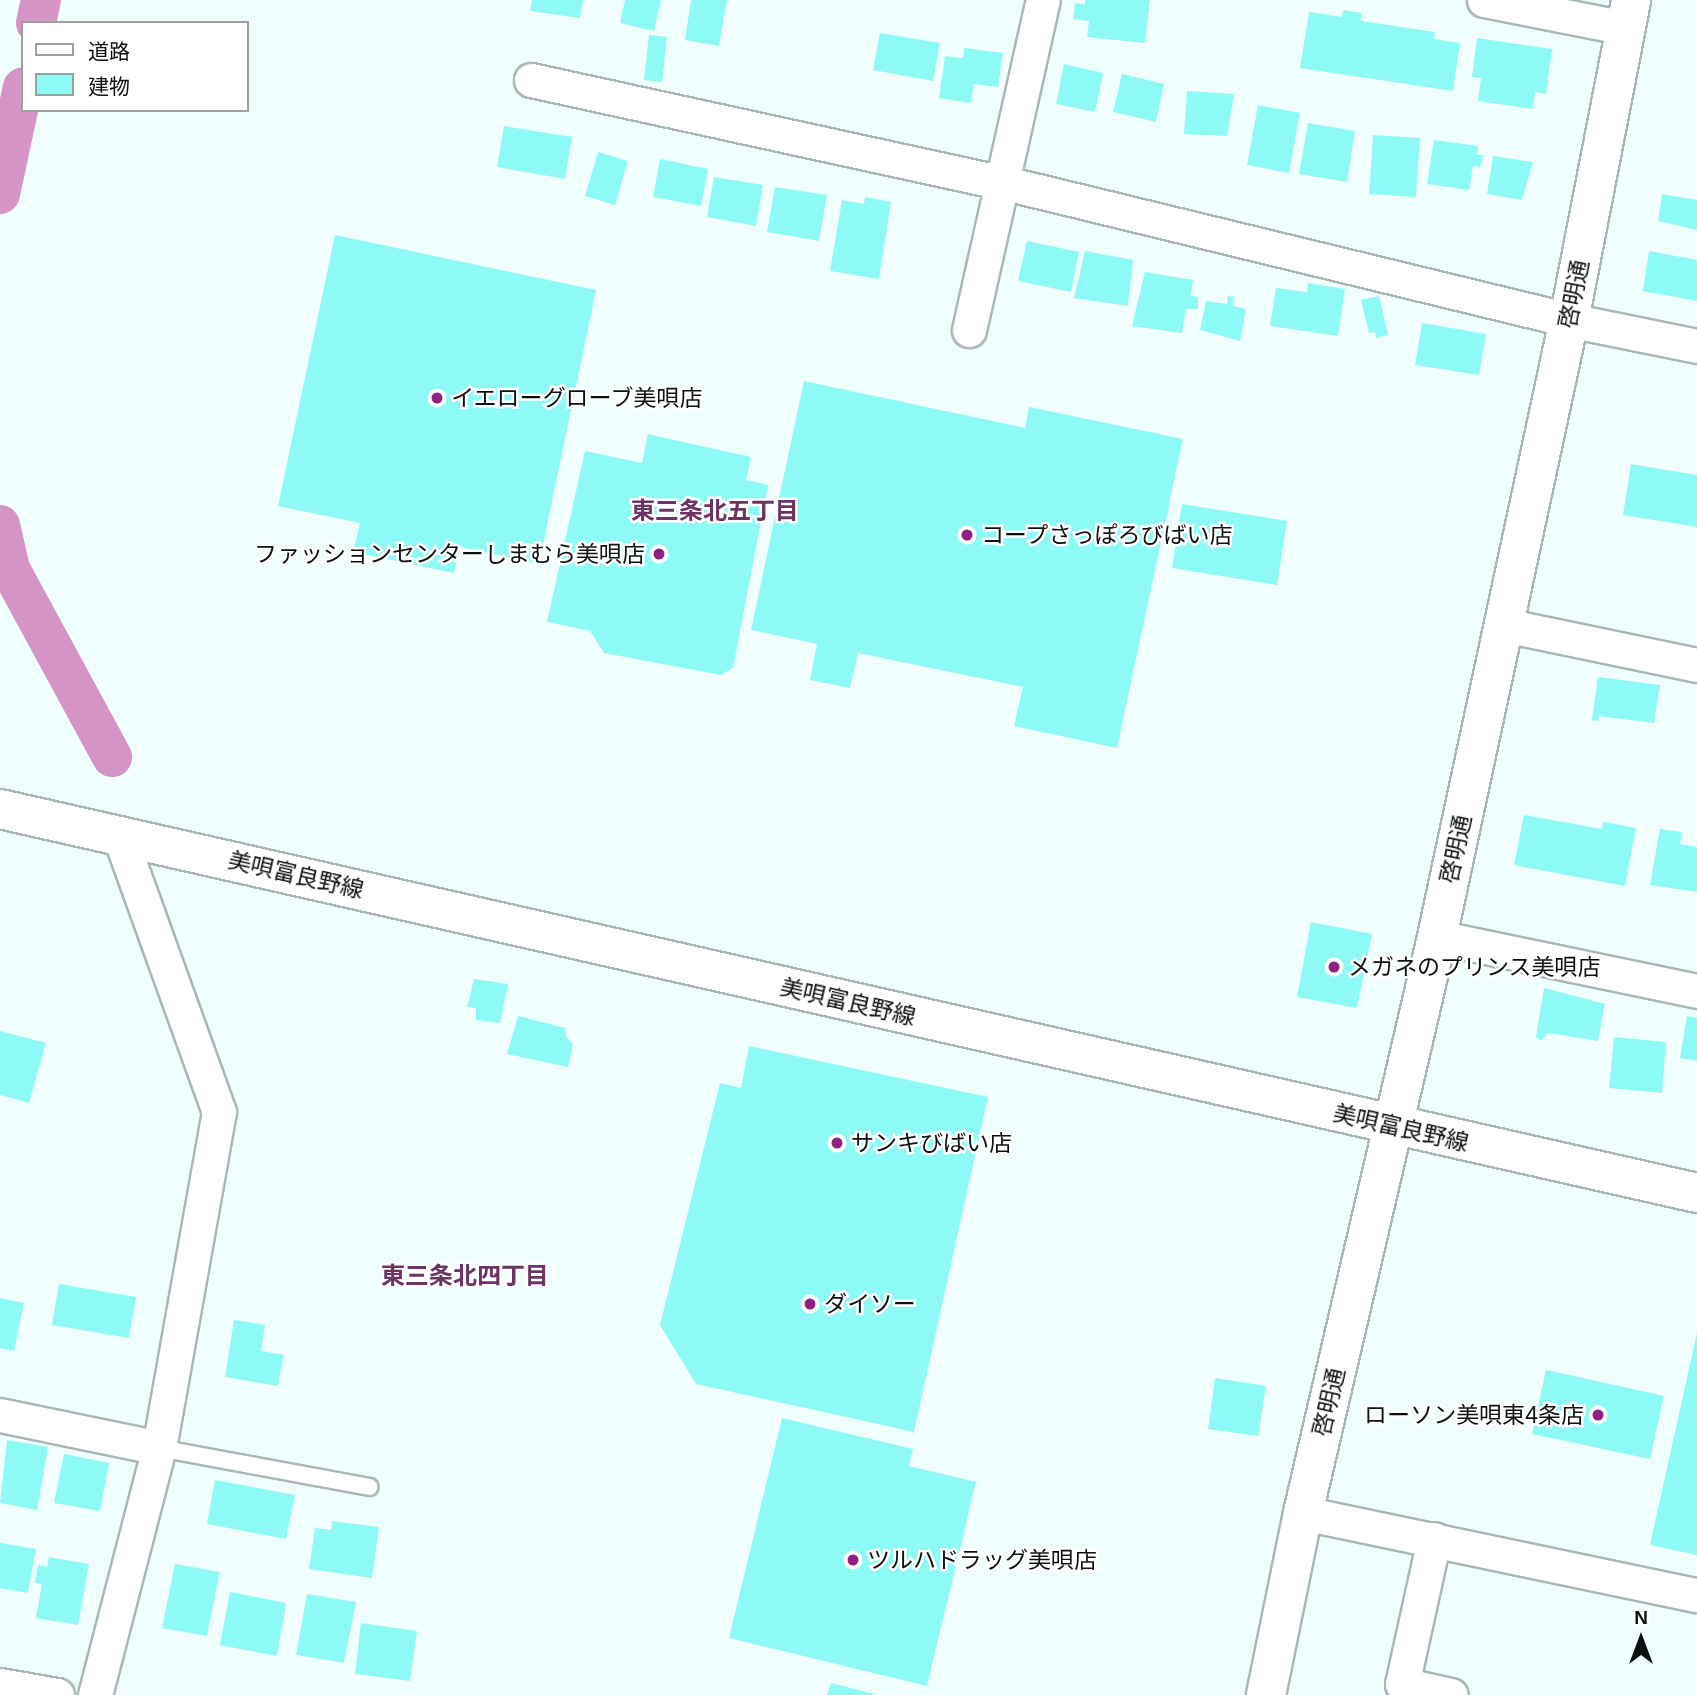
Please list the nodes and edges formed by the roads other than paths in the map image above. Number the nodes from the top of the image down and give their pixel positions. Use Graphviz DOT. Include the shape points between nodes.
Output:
graph roads {
  1 [pos="1043,0"];
  2 [pos="1484,0"];
  3 [pos="1628,14"];
  4 [pos="531,80"];
  5 [pos="1005,183"];
  6 [pos="1569,320"];
  7 [pos="969,330"];
  8 [pos="1697,346"];
  9 [pos="1504,625"];
  10 [pos="1697,665"];
  11 [pos="0,810"];
  12 [pos="119,834"];
  13 [pos="1437,937"];
  14 [pos="1697,990"];
  15 [pos="1393,1126"];
  16 [pos="1697,1192"];
  17 [pos="0,1415"];
  18 [pos="159,1448"];
  19 [pos="369,1487"];
  20 [pos="1303,1513"];
  21 [pos="1434,1539"];
  22 [pos="1697,1595"];
  23 [pos="0,1685"];
  24 [pos="57,1695"];
  25 [pos="95,1695"];
  26 [pos="1266,1695"];
  27 [pos="1451,1695"];
  1 -- 5 [label="street"];
  2 -- 3 [label="street"];
  3 -- 6 [label="main road, 啓明通"];
  4 -- 5 [label="street"];
  5 -- 6 [label="street"];
  5 -- 7 [label="street"];
  6 -- 8 [label="street"];
  6 -- 9 [label="main road, 啓明通"];
  9 -- 10 [label="street"];
  9 -- 13 [label="main road, 啓明通"];
  11 -- 12 [label="main road, 美唄富良野線"];
  12 -- 15 [label="main road, 美唄富良野線"];
  12 -- 18 [label="street" via="219,1112"];
  13 -- 14 [label="street"];
  13 -- 15 [label="main road, 啓明通"];
  15 -- 16 [label="main road, 美唄富良野線"];
  15 -- 20 [label="main road, 啓明通"];
  17 -- 18 [label="street"];
  18 -- 19 [label="lane"];
  18 -- 25 [label="street"];
  20 -- 21 [label="street"];
  20 -- 26 [label="main road, 啓明通"];
  21 -- 22 [label="street"];
  21 -- 27 [label="street" via="1402,1684"];
  23 -- 24 [label="street"];
}
